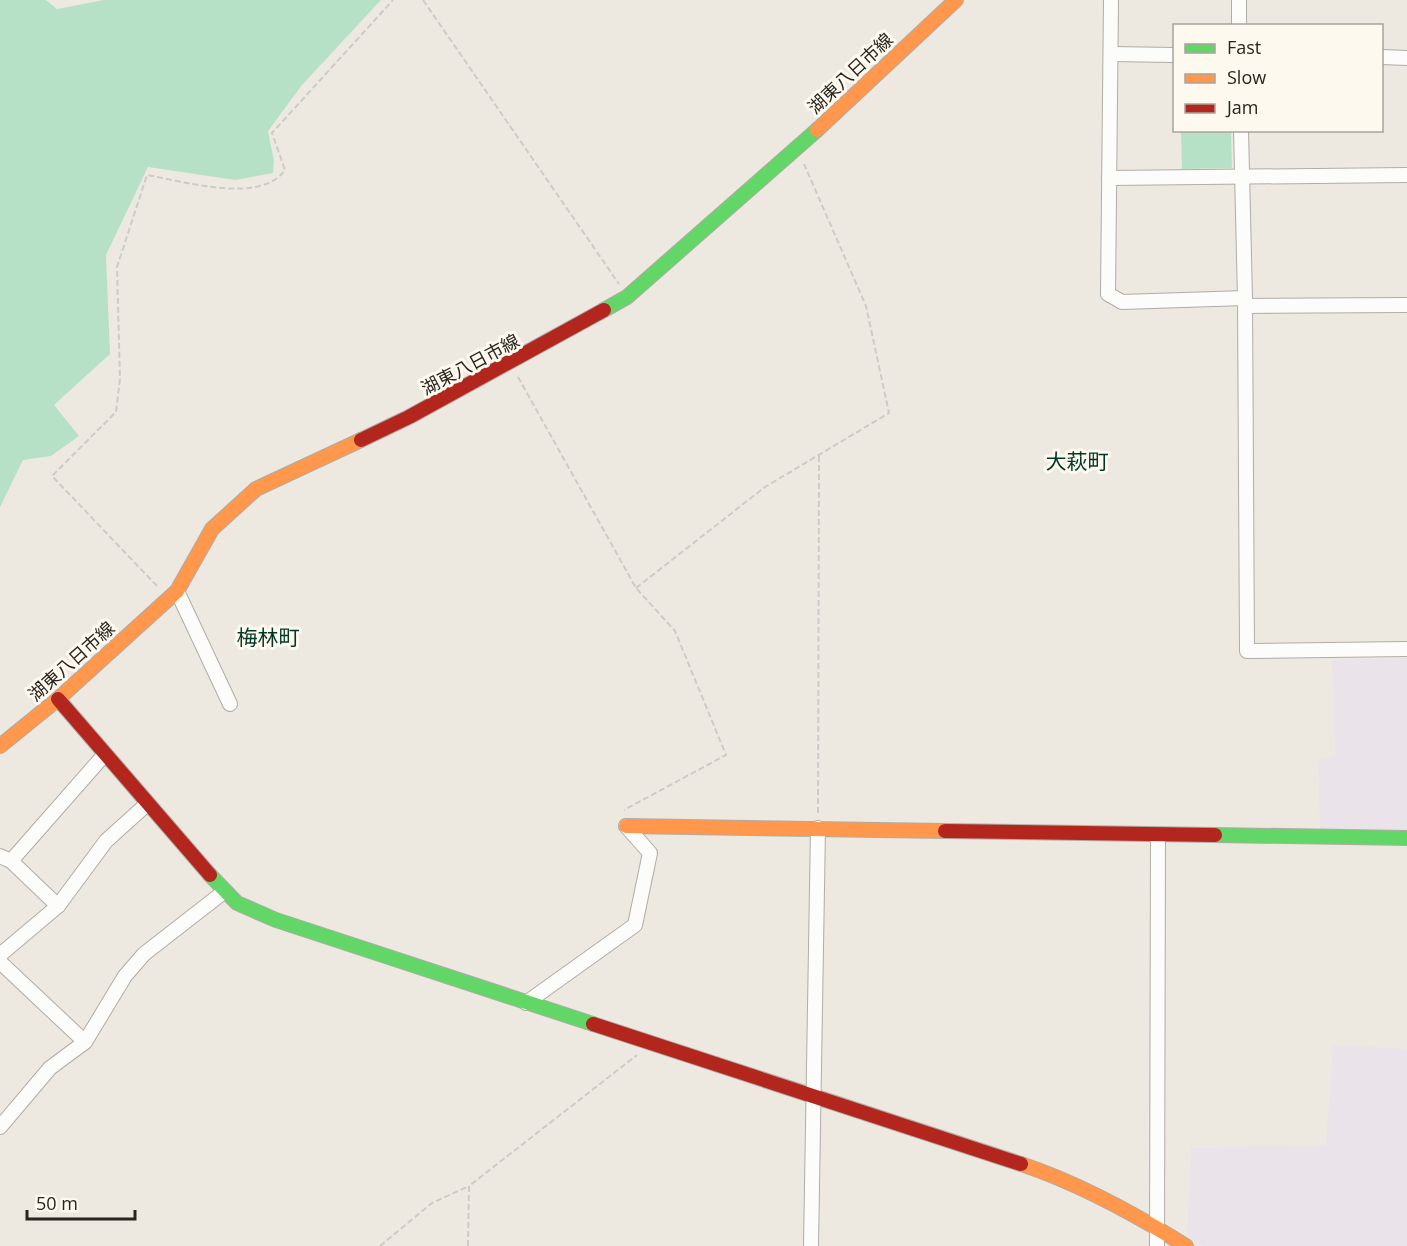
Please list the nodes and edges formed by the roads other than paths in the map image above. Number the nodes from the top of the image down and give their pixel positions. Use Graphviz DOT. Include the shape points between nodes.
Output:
graph roads {
  1 [pos="956,0"];
  2 [pos="1111,0"];
  3 [pos="1239,0"];
  4 [pos="1239,24"];
  5 [pos="1111,54"];
  6 [pos="1173,55"];
  7 [pos="1383,57"];
  8 [pos="1407,58"];
  9 [pos="1241,132"];
  10 [pos="1407,175"];
  11 [pos="1109,178"];
  12 [pos="1242,178"];
  13 [pos="1245,302"];
  14 [pos="1407,305"];
  15 [pos="173,594"];
  16 [pos="1407,649"];
  17 [pos="58,699"];
  18 [pos="230,704"];
  19 [pos="0,746"];
  20 [pos="105,754"];
  21 [pos="147,804"];
  22 [pos="818,828"];
  23 [pos="1158,835"];
  24 [pos="1407,838"];
  25 [pos="5,858"];
  26 [pos="225,891"];
  27 [pos="58,906"];
  28 [pos="0,955"];
  29 [pos="0,962"];
  30 [pos="526,1002"];
  31 [pos="85,1042"];
  32 [pos="815,1096"];
  33 [pos="0,1127"];
  34 [pos="1157,1227"];
  35 [pos="811,1246"];
  36 [pos="1156,1246"];
  37 [pos="1186,1246"];
  1 -- 15 [label="street, 湖東八日市線" via="797,148 627,297 409,417 256,489 212,530"];
  2 -- 5 [label="street"];
  3 -- 4 [label="street"];
  5 -- 6 [label="street"];
  5 -- 11 [label="street"];
  7 -- 8 [label="street"];
  9 -- 12 [label="street"];
  10 -- 12 [label="street"];
  11 -- 12 [label="street"];
  11 -- 13 [label="street" via="1108,294 1122,302"];
  12 -- 13 [label="street"];
  13 -- 14 [label="street"];
  13 -- 16 [label="street" via="1247,651"];
  15 -- 17 [label="street, 湖東八日市線"];
  15 -- 18 [label="street"];
  17 -- 19 [label="street, 湖東八日市線"];
  17 -- 20 [label="street"];
  20 -- 21 [label="street"];
  20 -- 25 [label="street"];
  21 -- 26 [label="street"];
  21 -- 27 [label="street" via="105,841"];
  22 -- 23 [label="street"];
  22 -- 30 [label="street" via="626,826 650,853 635,926"];
  22 -- 32 [label="street"];
  23 -- 24 [label="street"];
  23 -- 34 [label="street"];
  25 -- 27 [label="street"];
  26 -- 30 [label="street" via="237,903 276,920"];
  26 -- 31 [label="street" via="144,954 125,976"];
  27 -- 28 [label="street"];
  29 -- 31 [label="street"];
  30 -- 32 [label="street"];
  31 -- 33 [label="street" via="50,1068"];
  32 -- 34 [label="street" via="1044,1172"];
  32 -- 35 [label="street"];
  34 -- 36 [label="street"];
  34 -- 37 [label="street"];
}
